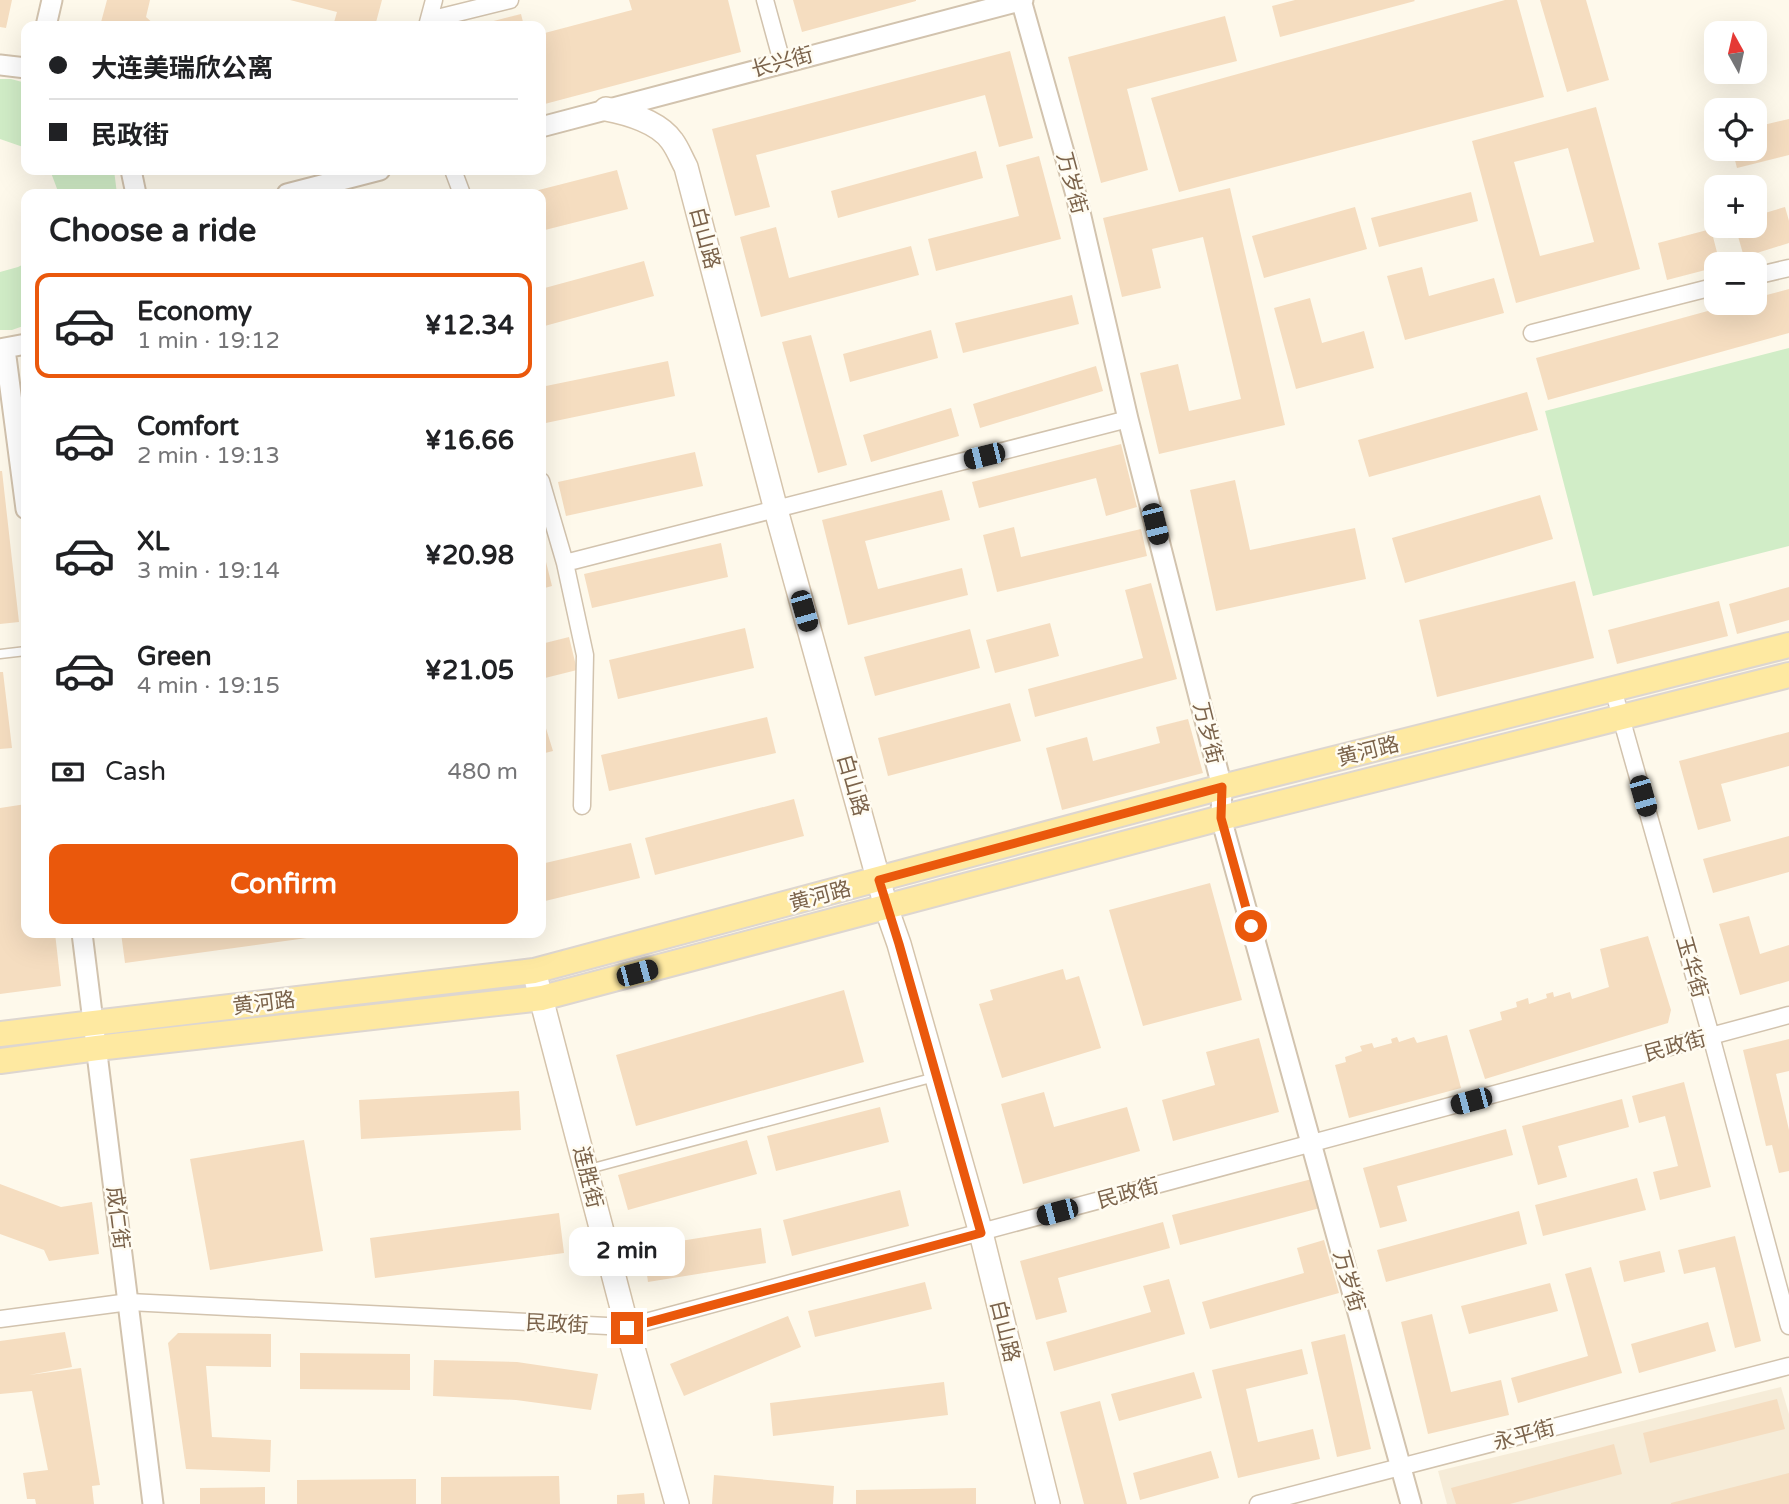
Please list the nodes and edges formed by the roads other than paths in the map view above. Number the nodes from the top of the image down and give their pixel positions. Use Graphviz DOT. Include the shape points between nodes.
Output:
graph roads {
  1 [pos="52,0"];
  2 [pos="433,0"];
  3 [pos="510,0"];
  4 [pos="765,0"];
  5 [pos="1022,0"];
  6 [pos="47,21"];
  7 [pos="428,21"];
  8 [pos="435,21"];
  9 [pos="782,62"];
  10 [pos="0,65"];
  11 [pos="21,67"];
  12 [pos="606,109"];
  13 [pos="546,126"];
  14 [pos="361,175"];
  15 [pos="306,189"];
  16 [pos="1789,268"];
  17 [pos="1767,273"];
  18 [pos="1704,289"];
  19 [pos="1532,333"];
  20 [pos="21,345"];
  21 [pos="3,349"];
  22 [pos="1128,419"];
  23 [pos="21,474"];
  24 [pos="546,498"];
  25 [pos="776,510"];
  26 [pos="565,563"];
  27 [pos="1789,645"];
  28 [pos="21,652"];
  29 [pos="0,654"];
  30 [pos="1789,675"];
  31 [pos="1613,689"];
  32 [pos="1620,716"];
  33 [pos="1222,787"];
  34 [pos="582,806"];
  35 [pos="1221,818"];
  36 [pos="879,880"];
  37 [pos="886,907"];
  38 [pos="83,938"];
  39 [pos="534,971"];
  40 [pos="542,998"];
  41 [pos="1789,1015"];
  42 [pos="93,1022"];
  43 [pos="0,1034"];
  44 [pos="1711,1036"];
  45 [pos="97,1048"];
  46 [pos="0,1061"];
  47 [pos="937,1076"];
  48 [pos="1311,1144"];
  49 [pos="587,1170"];
  50 [pos="981,1233"];
  51 [pos="129,1302"];
  52 [pos="0,1319"];
  53 [pos="1789,1326"];
  54 [pos="627,1328"];
  55 [pos="1789,1366"];
  56 [pos="1401,1467"];
  57 [pos="153,1504"];
  58 [pos="677,1504"];
  59 [pos="1048,1504"];
  60 [pos="1258,1504"];
  61 [pos="1411,1504"];
  1 -- 6 [label="street"];
  2 -- 7 [label="street"];
  3 -- 8 [label="street"];
  4 -- 9 [label="street"];
  5 -- 9 [label="street, 长兴街"];
  5 -- 22 [label="street, 万岁街" via="1076,195"];
  9 -- 12 [label="street, 长兴街"];
  10 -- 11 [label="street"];
  12 -- 13 [label="street, 长兴街"];
  12 -- 25 [label="main road, 白山路" via="628,113 671,138 686,167"];
  14 -- 15 [label="street"];
  16 -- 17 [label="street"];
  18 -- 19 [label="street"];
  20 -- 21 [label="street"];
  21 -- 23 [label="street"];
  22 -- 25 [label="street"];
  22 -- 33 [label="street, 万岁街"];
  24 -- 26 [label="street"];
  25 -- 26 [label="street"];
  25 -- 36 [label="main road, 白山路"];
  26 -- 34 [label="street" via="585,655"];
  27 -- 31 [label="main road, 黄河路"];
  28 -- 29 [label="lane"];
  30 -- 32 [label="main road, 黄河路"];
  31 -- 32 [label="street, 玉华街"];
  31 -- 33 [label="main road, 黄河路"];
  32 -- 35 [label="main road, 黄河路"];
  32 -- 44 [label="street, 玉华街"];
  33 -- 35 [label="street, 万岁街"];
  33 -- 36 [label="main road, 黄河路"];
  35 -- 37 [label="main road, 黄河路"];
  35 -- 48 [label="street, 万岁街"];
  36 -- 37 [label="main road, 白山路"];
  36 -- 39 [label="main road, 黄河路"];
  37 -- 40 [label="main road, 黄河路"];
  37 -- 47 [label="main road, 白山路"];
  38 -- 42 [label="street, 成仁街"];
  39 -- 40 [label="main road, 连胜街"];
  39 -- 42 [label="main road, 黄河路"];
  40 -- 45 [label="main road, 黄河路"];
  40 -- 49 [label="main road, 连胜街"];
  41 -- 44 [label="street, 民政街"];
  42 -- 43 [label="main road, 黄河路"];
  42 -- 45 [label="street, 成仁街"];
  44 -- 48 [label="street, 民政街"];
  44 -- 53 [label="street, 玉华街"];
  45 -- 46 [label="main road, 黄河路"];
  45 -- 51 [label="street, 成仁街"];
  47 -- 49 [label="lane"];
  47 -- 50 [label="main road, 白山路"];
  48 -- 50 [label="street, 民政街"];
  48 -- 56 [label="street, 万岁街"];
  49 -- 54 [label="main road, 连胜街"];
  50 -- 54 [label="street, 民政街"];
  50 -- 59 [label="main road, 白山路"];
  51 -- 52 [label="street, 民政街"];
  51 -- 54 [label="street, 民政街"];
  51 -- 57 [label="street, 成仁街"];
  54 -- 58 [label="main road, 连胜街"];
  55 -- 56 [label="street, 永平街"];
  56 -- 60 [label="street, 永平街"];
  56 -- 61 [label="street, 万岁街"];
}
